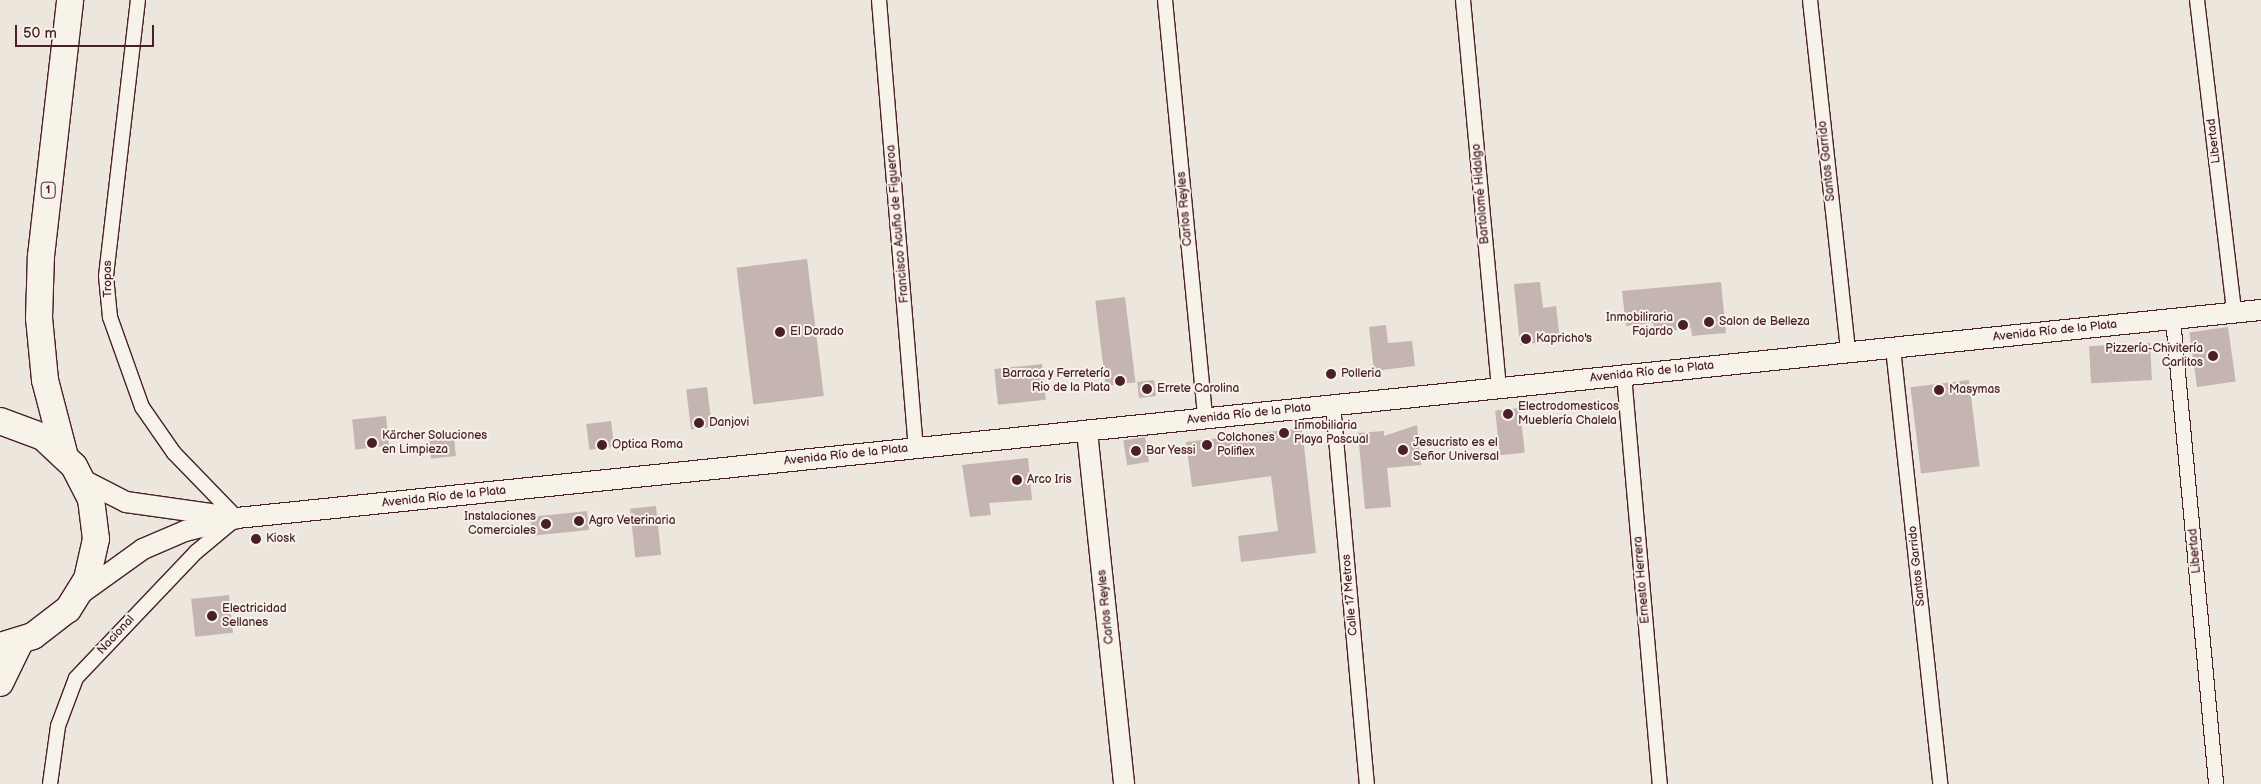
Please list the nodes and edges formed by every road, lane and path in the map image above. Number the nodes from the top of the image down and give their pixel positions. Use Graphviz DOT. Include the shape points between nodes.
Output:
graph roads {
  1 [pos="70,0"];
  2 [pos="138,0"];
  3 [pos="879,0"];
  4 [pos="1165,0"];
  5 [pos="1463,0"];
  6 [pos="1810,0"];
  7 [pos="2197,0"];
  8 [pos="2261,310"];
  9 [pos="2234,312"];
  10 [pos="2173,319"];
  11 [pos="1893,348"];
  12 [pos="1848,352"];
  13 [pos="1624,375"];
  14 [pos="1499,388"];
  15 [pos="1333,405"];
  16 [pos="1205,418"];
  17 [pos="0,421"];
  18 [pos="1087,431"];
  19 [pos="916,448"];
  20 [pos="64,453"];
  21 [pos="83,480"];
  22 [pos="238,518"];
  23 [pos="77,597"];
  24 [pos="10,644"];
  25 [pos="0,684"];
  26 [pos="50,784"];
  27 [pos="1124,784"];
  28 [pos="1367,784"];
  29 [pos="1660,784"];
  30 [pos="1940,784"];
  31 [pos="2216,784"];
  1 -- 20 [label="highway, 1" via="41,256 39,318 45,380"];
  2 -- 22 [label="street, Tropas" via="106,276 110,317 142,407 174,453"];
  3 -- 19 [label="street, Francisco Acuña de Figueroa"];
  4 -- 16 [label="street, Carlos Reyles"];
  5 -- 14 [label="street, Bartolomé Hidalgo"];
  6 -- 12 [label="street, Santos Garrido"];
  7 -- 9 [label="street, Libertad"];
  8 -- 9 [label="street, Avenida Río de la Plata"];
  9 -- 10 [label="street, Avenida Río de la Plata"];
  10 -- 11 [label="street, Avenida Río de la Plata"];
  10 -- 31 [label="street, Libertad"];
  11 -- 12 [label="street, Avenida Río de la Plata"];
  11 -- 30 [label="street, Santos Garrido"];
  12 -- 13 [label="street, Avenida Río de la Plata"];
  13 -- 14 [label="street, Avenida Río de la Plata"];
  13 -- 29 [label="street, Ernesto Herrera"];
  14 -- 15 [label="street, Avenida Río de la Plata"];
  15 -- 16 [label="street, Avenida Río de la Plata"];
  15 -- 28 [label="street, Calle 17 Metros"];
  16 -- 18 [label="street, Avenida Río de la Plata"];
  17 -- 20 [label="highway" via="43,437"];
  18 -- 19 [label="street, Avenida Río de la Plata"];
  18 -- 27 [label="street, Carlos Reyles"];
  19 -- 22 [label="street, Avenida Río de la Plata"];
  20 -- 21 [label="highway"];
  21 -- 22 [label="street, Avenida Río de la Plata" via="126,502"];
  21 -- 23 [label="highway" via="95,519 96,539 94,560"];
  22 -- 23 [label="street, Avenida Río de la Plata" via="185,531 143,549"];
  22 -- 26 [label="street, Nacional" via="196,552 76,678 58,726"];
  23 -- 24 [label="highway" via="58,619"];
  24 -- 25 [label="highway"];
}
